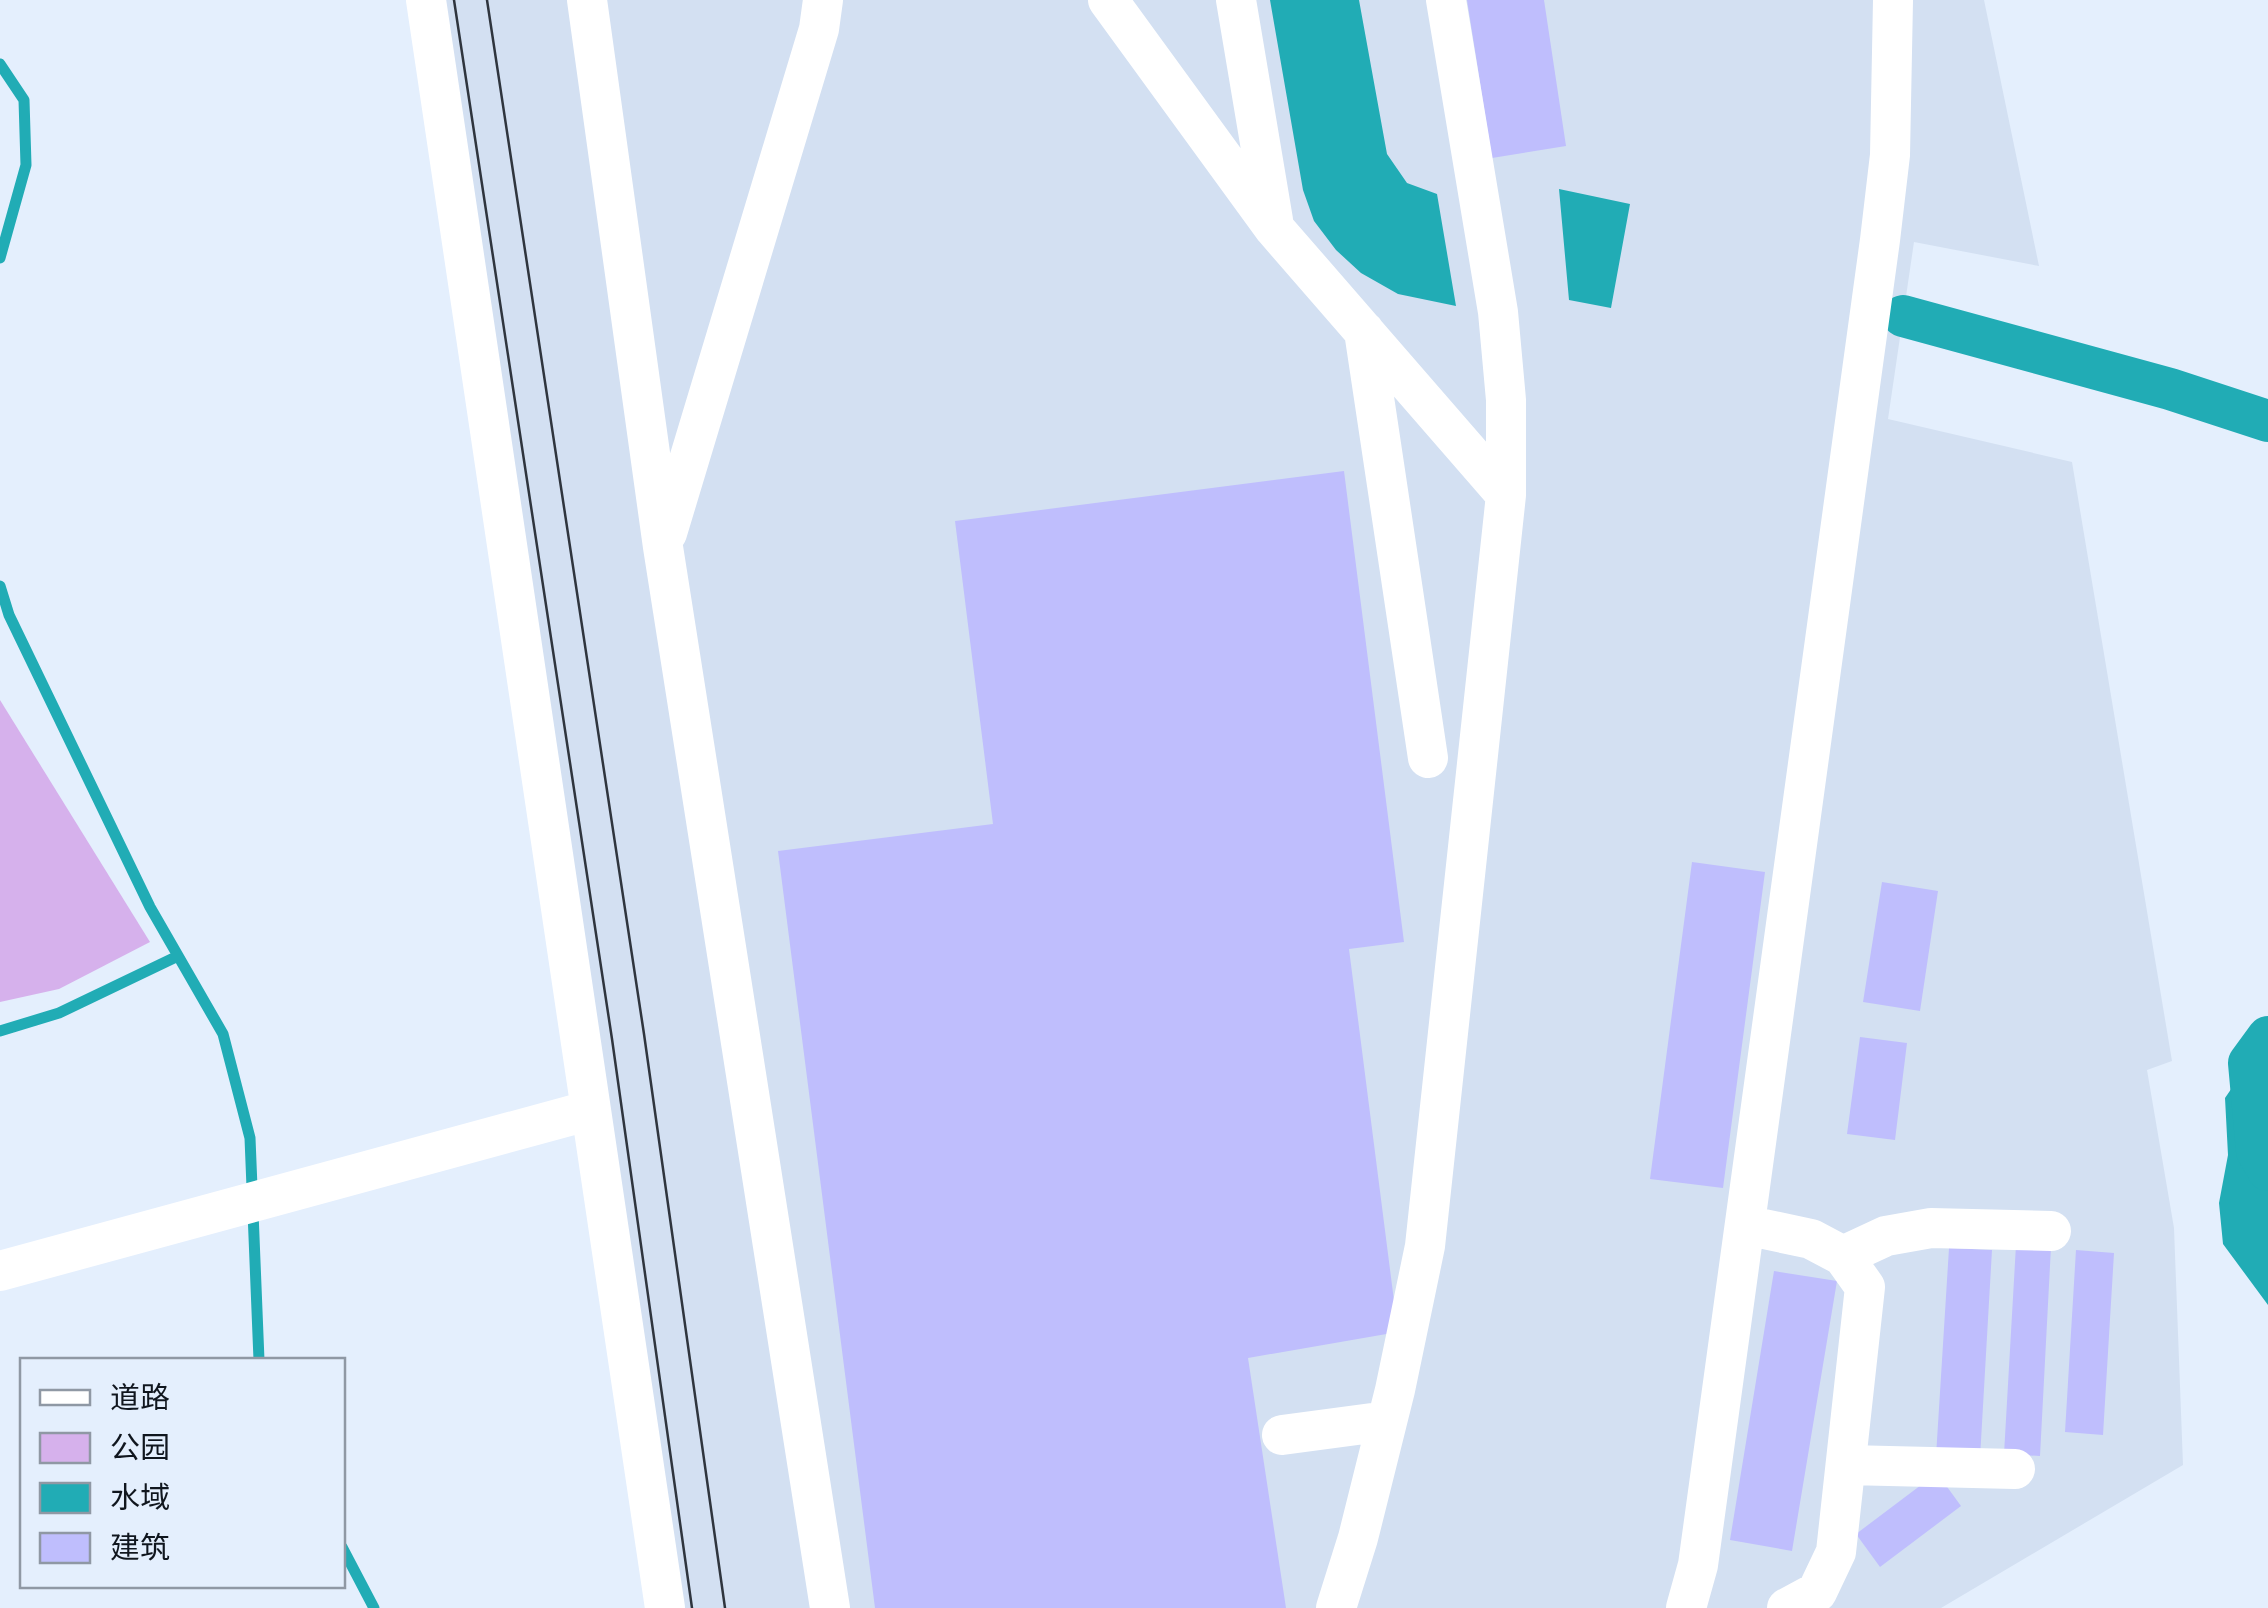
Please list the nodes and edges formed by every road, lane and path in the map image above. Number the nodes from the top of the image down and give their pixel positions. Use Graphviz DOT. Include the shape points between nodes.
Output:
graph roads {
  1 [pos="426,0"];
  2 [pos="587,0"];
  3 [pos="823,0"];
  4 [pos="1108,0"];
  5 [pos="1236,0"];
  6 [pos="1446,0"];
  7 [pos="1894,0"];
  8 [pos="1274,228"];
  9 [pos="1364,332"];
  10 [pos="1506,495"];
  11 [pos="663,547"];
  12 [pos="1428,758"];
  13 [pos="591,1110"];
  14 [pos="1745,1225"];
  15 [pos="2051,1231"];
  16 [pos="1843,1256"];
  17 [pos="0,1270"];
  18 [pos="1387,1421"];
  19 [pos="1282,1436"];
  20 [pos="1848,1465"];
  21 [pos="2015,1469"];
  22 [pos="665,1608"];
  23 [pos="830,1608"];
  24 [pos="1336,1608"];
  25 [pos="1686,1608"];
  26 [pos="1787,1608"];
  1 -- 13 [label="lane"];
  2 -- 11 [label="lane"];
  3 -- 11 [label="lane"];
  4 -- 8 [label="lane"];
  5 -- 8 [label="lane"];
  6 -- 10 [label="lane" via="1498,312"];
  7 -- 14 [label="lane" via="1890,155 1880,240"];
  8 -- 9 [label="lane"];
  9 -- 10 [label="lane"];
  9 -- 12 [label="lane"];
  10 -- 18 [label="lane" via="1425,1246"];
  11 -- 23 [label="lane"];
  13 -- 17 [label="lane"];
  13 -- 22 [label="lane"];
  14 -- 16 [label="lane" via="1810,1239"];
  14 -- 25 [label="lane" via="1698,1565"];
  15 -- 16 [label="lane" via="1931,1228 1886,1236"];
  16 -- 20 [label="lane" via="1864,1286"];
  18 -- 19 [label="lane"];
  18 -- 24 [label="lane"];
  20 -- 21 [label="lane"];
  20 -- 26 [label="lane" via="1836,1552 1817,1592"];
}
